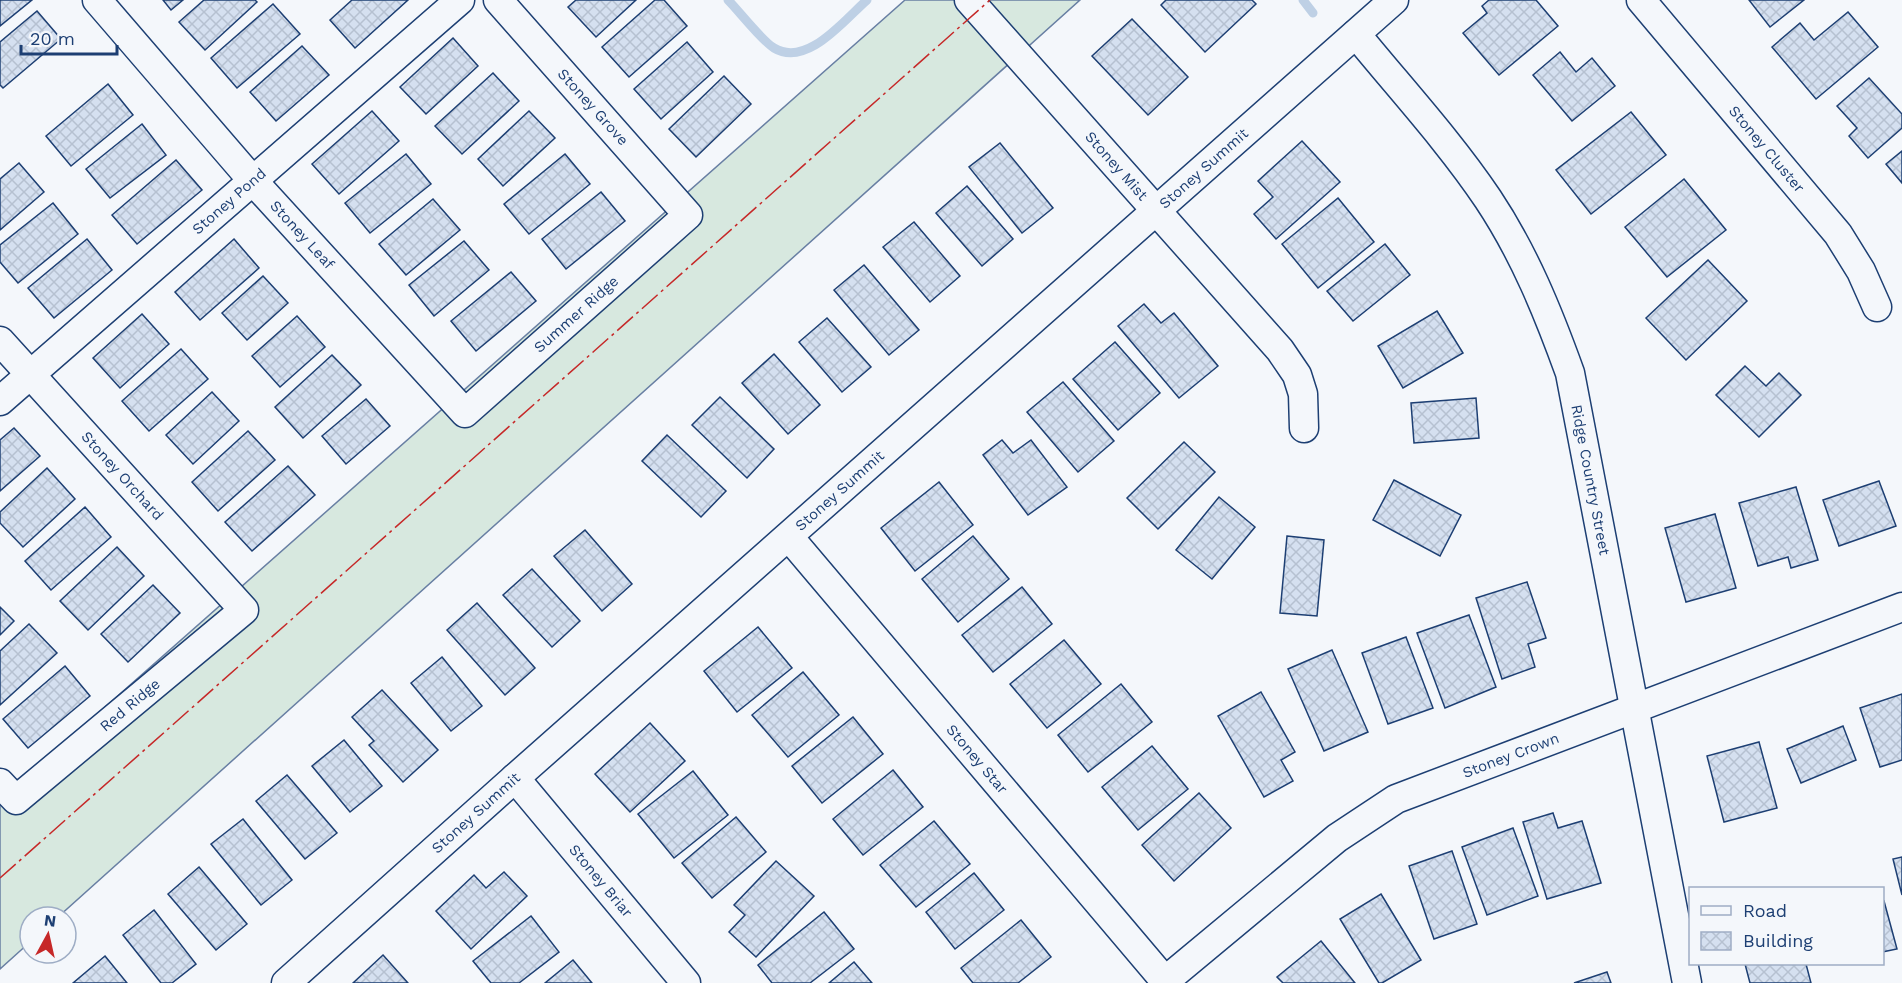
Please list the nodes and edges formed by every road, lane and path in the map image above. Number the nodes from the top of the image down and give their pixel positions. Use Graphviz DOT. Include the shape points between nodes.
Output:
graph roads {
  1 [pos="97,0"];
  2 [pos="460,0"];
  3 [pos="498,0"];
  4 [pos="969,0"];
  5 [pos="1394,0"];
  6 [pos="1641,0"];
  7 [pos="1356,34"];
  8 [pos="253,181"];
  9 [pos="1157,211"];
  10 [pos="688,215"];
  11 [pos="1878,307"];
  12 [pos="0,341"];
  13 [pos="30,375"];
  14 [pos="0,401"];
  15 [pos="465,413"];
  16 [pos="1304,428"];
  17 [pos="789,537"];
  18 [pos="1902,607"];
  19 [pos="244,610"];
  20 [pos="1634,710"];
  21 [pos="515,778"];
  22 [pos="8,792"];
  23 [pos="1165,981"];
  24 [pos="286,983"];
  25 [pos="686,983"];
  26 [pos="1687,983"];
  1 -- 8 [label="street, Stoney Leaf"];
  2 -- 8 [label="street, Stoney Pond"];
  3 -- 10 [label="street, Stoney Grove"];
  4 -- 9 [label="street, Stoney Mist"];
  5 -- 7 [label="street, Stoney Summit"];
  6 -- 11 [label="street, Stoney Cluster" via="1838,234"];
  7 -- 9 [label="street, Stoney Summit"];
  7 -- 20 [label="street, Ridge Country Street" via="1488,199 1520,252 1546,307 1570,373"];
  8 -- 13 [label="street, Stoney Pond"];
  8 -- 15 [label="street, Stoney Leaf"];
  9 -- 16 [label="street, Stoney Mist" via="1281,350 1297,375 1303,394"];
  9 -- 17 [label="street, Stoney Summit"];
  10 -- 15 [label="street, Summer Ridge"];
  12 -- 13 [label="street, Stoney Orchard"];
  13 -- 14 [label="street, Stoney Pond"];
  13 -- 19 [label="street, Stoney Orchard"];
  17 -- 21 [label="street, Stoney Summit"];
  17 -- 23 [label="street, Stoney Star"];
  18 -- 20 [label="street, Stoney Crown"];
  19 -- 22 [label="street, Red Ridge"];
  20 -- 23 [label="street, Stoney Crown" via="1396,799 1337,838"];
  20 -- 26 [label="street, Ridge Country Street"];
  21 -- 24 [label="street, Stoney Summit"];
  21 -- 25 [label="street, Stoney Briar"];
}
